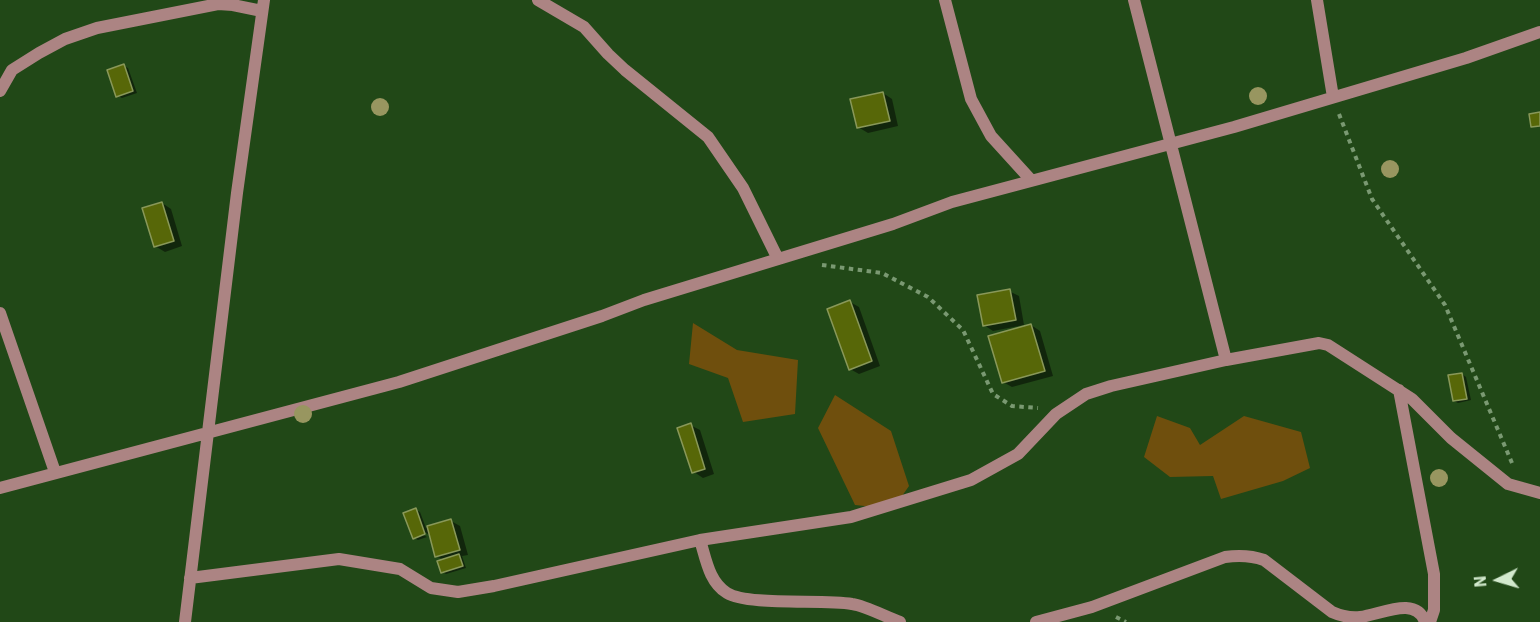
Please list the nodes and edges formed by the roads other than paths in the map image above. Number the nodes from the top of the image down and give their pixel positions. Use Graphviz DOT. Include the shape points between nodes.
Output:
graph roads {
  1 [pos="538,0"];
  2 [pos="945,0"];
  3 [pos="1134,0"];
  4 [pos="1317,0"];
  5 [pos="263,6"];
  6 [pos="1540,32"];
  7 [pos="0,91"];
  8 [pos="1333,97"];
  9 [pos="1170,144"];
  10 [pos="1031,180"];
  11 [pos="778,259"];
  12 [pos="0,313"];
  13 [pos="1226,360"];
  14 [pos="1399,390"];
  15 [pos="207,434"];
  16 [pos="55,472"];
  17 [pos="0,488"];
  18 [pos="1540,494"];
  19 [pos="700,540"];
  20 [pos="190,578"];
  21 [pos="185,622"];
  22 [pos="900,622"];
  23 [pos="1036,622"];
  24 [pos="1425,622"];
  25 [pos="1430,622"];
  1 -- 11 [label="street" via="584,27 625,70 708,137 743,188"];
  2 -- 10 [label="street" via="971,99 991,136"];
  3 -- 9 [label="street"];
  4 -- 8 [label="street"];
  5 -- 7 [label="street" via="218,4 97,28 65,39 12,70"];
  5 -- 15 [label="street"];
  6 -- 8 [label="street"];
  8 -- 9 [label="street"];
  9 -- 10 [label="street"];
  9 -- 13 [label="street"];
  10 -- 11 [label="street"];
  11 -- 15 [label="street" via="399,382"];
  12 -- 16 [label="street"];
  13 -- 14 [label="street" via="1319,343"];
  13 -- 19 [label="street" via="1086,394 1056,414 1018,454 971,480 851,518"];
  14 -- 18 [label="street" via="1508,484"];
  14 -- 25 [label="street" via="1434,574"];
  15 -- 16 [label="street"];
  15 -- 20 [label="street"];
  16 -- 17 [label="street"];
  19 -- 20 [label="street" via="458,592 431,588 400,569 339,559"];
  19 -- 22 [label="street" via="710,573 728,594 755,600 854,604"];
  20 -- 21 [label="street"];
  23 -- 24 [label="street" via="1092,607 1238,555 1264,560 1332,612 1360,617 1415,609"];
}
